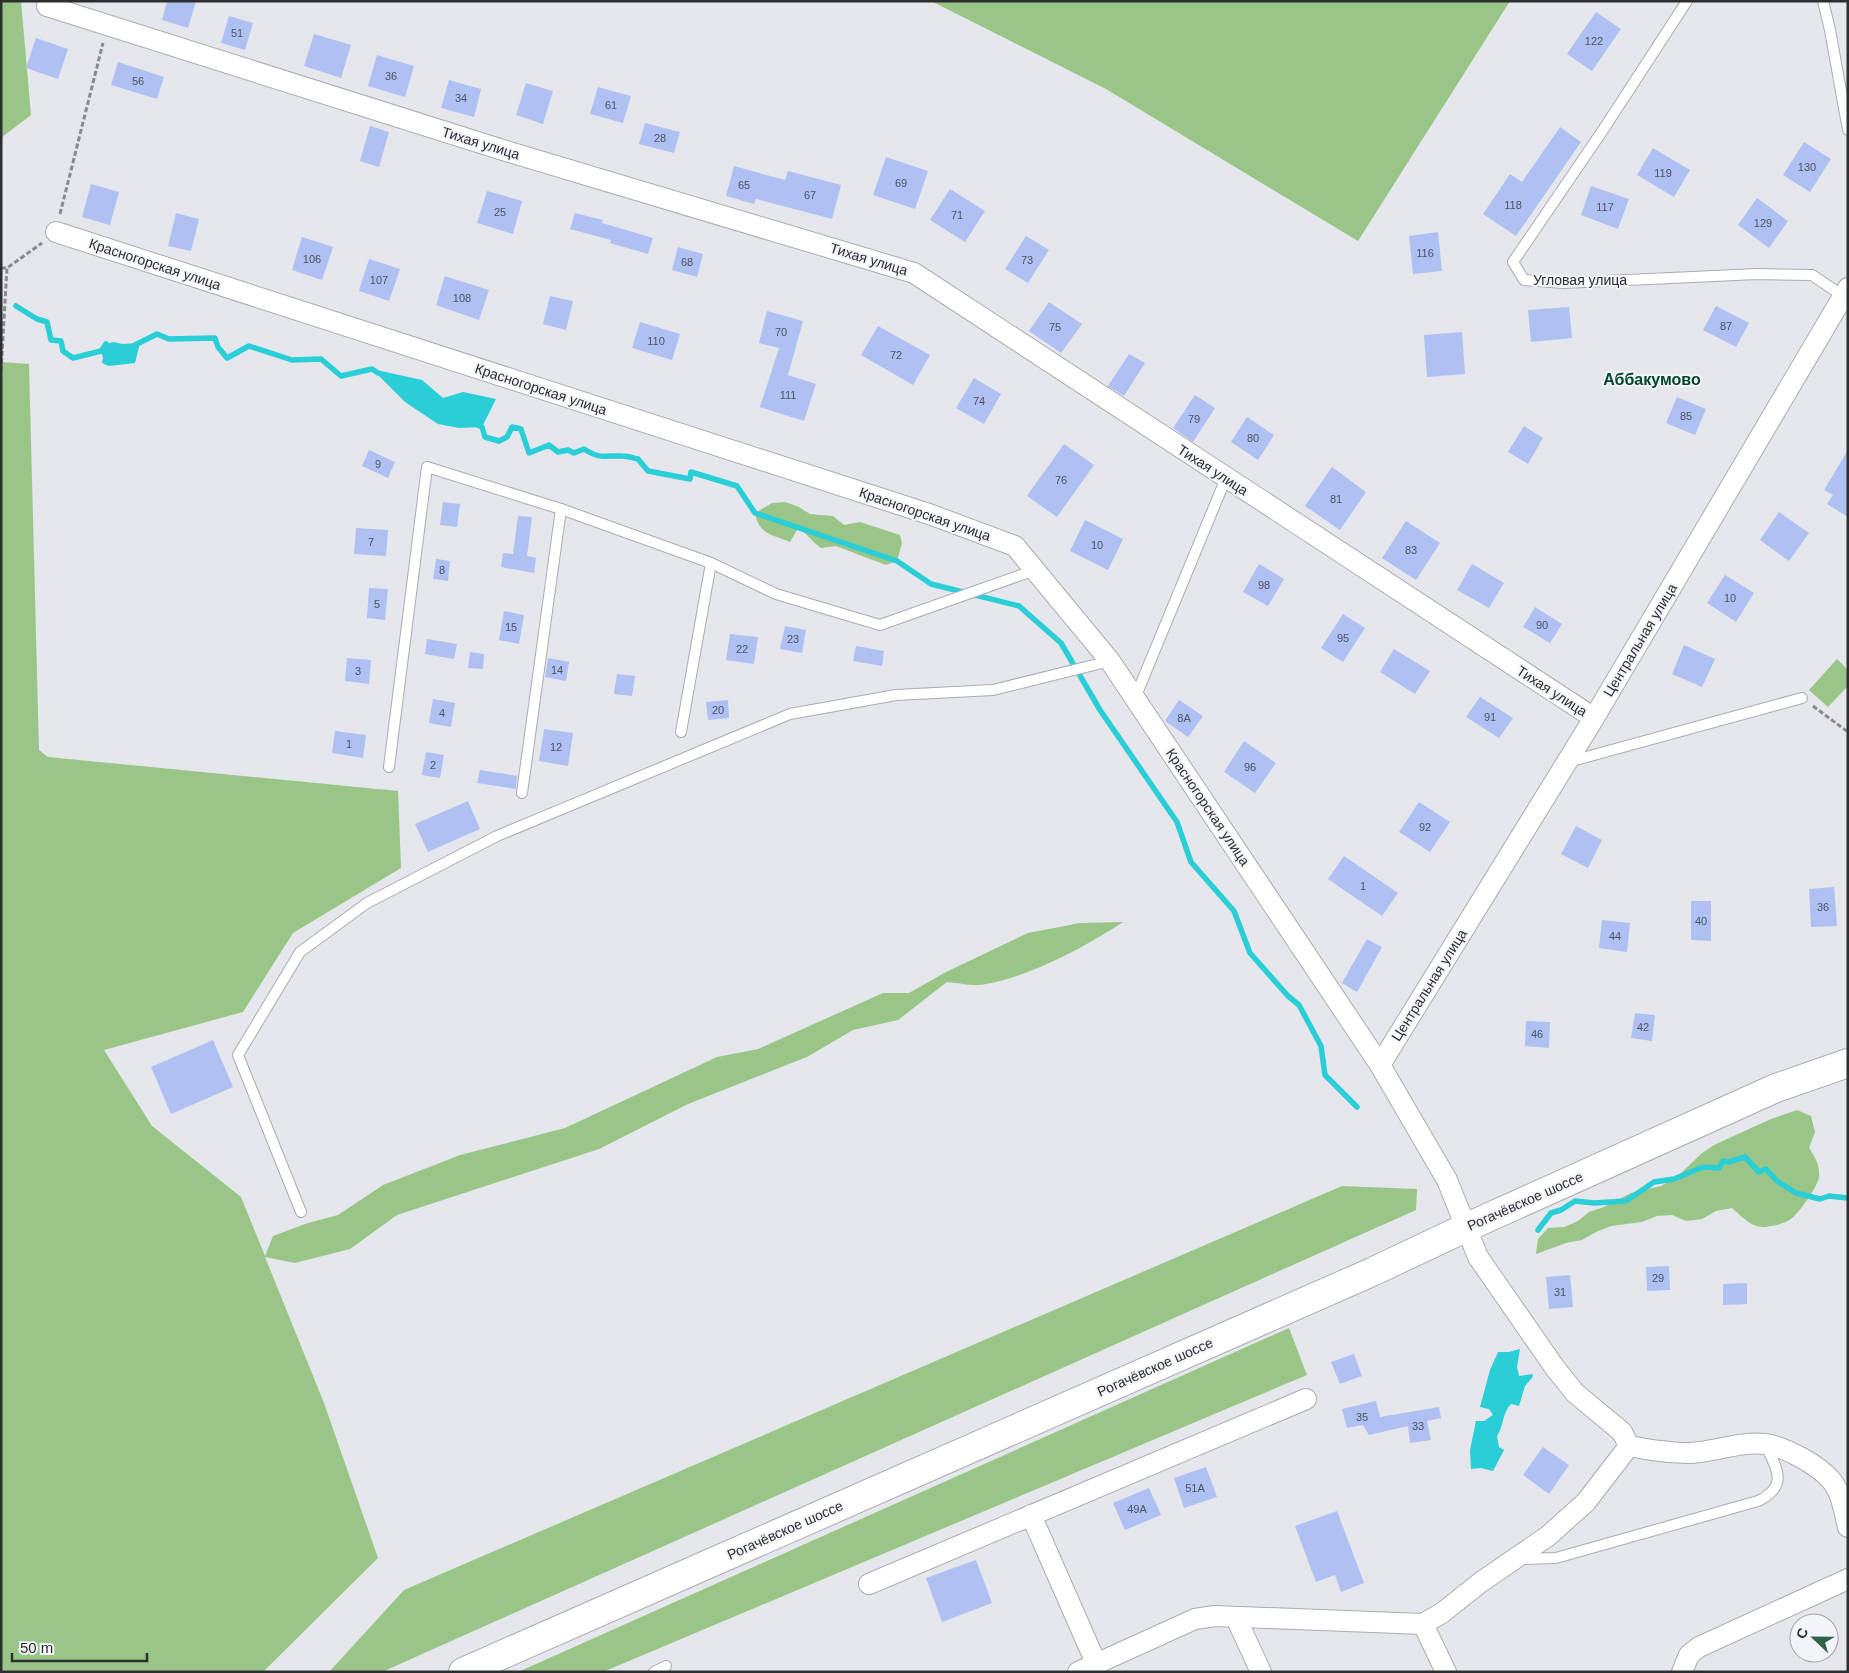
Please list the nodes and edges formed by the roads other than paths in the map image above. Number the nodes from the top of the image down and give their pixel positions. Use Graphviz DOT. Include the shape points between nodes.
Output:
graph roads {
  1 [pos="1687,1"];
  2 [pos="1823,1"];
  3 [pos="47,6"];
  4 [pos="1848,130"];
  5 [pos="56,232"];
  6 [pos="1845,292"];
  7 [pos="1226,478"];
  8 [pos="561,509"];
  9 [pos="711,562"];
  10 [pos="1035,570"];
  11 [pos="1110,661"];
  12 [pos="1135,698"];
  13 [pos="1802,698"];
  14 [pos="1594,718"];
  15 [pos="681,732"];
  16 [pos="1565,763"];
  17 [pos="389,767"];
  18 [pos="522,793"];
  19 [pos="1848,1064"];
  20 [pos="1380,1065"];
  21 [pos="302,1212"];
  22 [pos="1465,1228"];
  23 [pos="1306,1399"];
  24 [pos="1766,1444"];
  25 [pos="1629,1446"];
  26 [pos="1845,1499"];
  27 [pos="1031,1515"];
  28 [pos="1848,1527"];
  29 [pos="1515,1559"];
  30 [pos="1848,1579"];
  31 [pos="869,1584"];
  32 [pos="1236,1618"];
  33 [pos="1423,1624"];
  34 [pos="666,1666"];
  35 [pos="1087,1667"];
  36 [pos="463,1672"];
  37 [pos="654,1672"];
  38 [pos="1261,1672"];
  39 [pos="1446,1672"];
  40 [pos="1682,1672"];
  1 -- 6 [label="lane, Угловая улица" via="1513,262 1524,280 1563,283 1757,274 1812,275"];
  2 -- 4 [label="lane"];
  3 -- 7 [label="street, Тихая улица" via="496,148 914,273"];
  5 -- 10 [label="street, Красногорская улица" via="929,514 1015,546"];
  6 -- 14 [label="street, Центральная улица"];
  7 -- 12 [label="lane"];
  7 -- 14 [label="street, Тихая улица"];
  8 -- 9 [label="lane"];
  8 -- 17 [label="lane" via="428,467"];
  8 -- 18 [label="lane"];
  9 -- 10 [label="lane" via="776,594 880,625"];
  9 -- 15 [label="lane"];
  10 -- 11 [label="street, Красногорская улица"];
  11 -- 12 [label="street, Красногорская улица"];
  11 -- 21 [label="lane" via="993,690 896,695 790,714 497,836 367,902 300,952 238,1055"];
  12 -- 20 [label="street, Красногорская улица"];
  13 -- 16 [label="lane"];
  14 -- 16 [label="street, Центральная улица"];
  16 -- 20 [label="street, Центральная улица"];
  19 -- 22 [label="main road, Рогачёвское шоссе" via="1776,1088"];
  20 -- 22 [label="street, Красногорская улица" via="1447,1180"];
  22 -- 25 [label="street, Красногорская улица" via="1478,1257 1555,1368 1576,1393 1622,1432"];
  22 -- 36 [label="main road, Рогачёвское шоссе" via="1320,1295"];
  23 -- 27 [label="street"];
  24 -- 25 [label="street" via="1692,1453 1663,1453"];
  24 -- 26 [label="street" via="1809,1462 1832,1481"];
  24 -- 29 [label="lane" via="1779,1472 1777,1487 1771,1495 1758,1501 1556,1558"];
  25 -- 29 [label="street" via="1586,1502 1548,1536"];
  26 -- 28 [label="street"];
  27 -- 31 [label="street"];
  27 -- 35 [label="street"];
  29 -- 33 [label="street"];
  30 -- 40 [label="street" via="1699,1647 1689,1655"];
  32 -- 33 [label="street"];
  32 -- 35 [label="street" via="1195,1618"];
  32 -- 38 [label="street"];
  33 -- 39 [label="street"];
  34 -- 37 [label="lane"];
}
